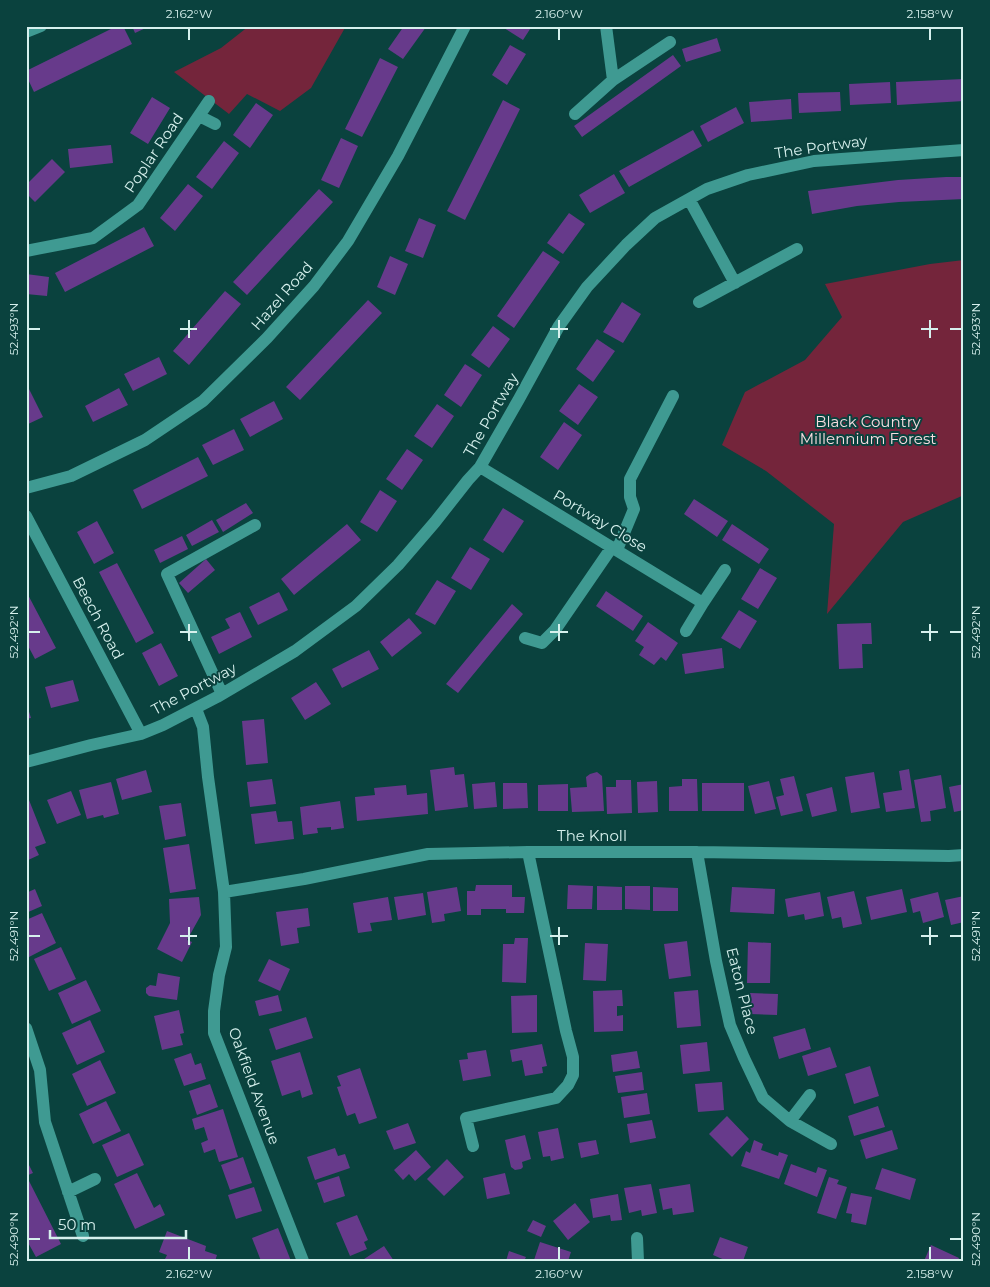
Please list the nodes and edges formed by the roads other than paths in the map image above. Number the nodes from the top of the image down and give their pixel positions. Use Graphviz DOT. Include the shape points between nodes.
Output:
graph roads {
  1 [pos="41,26"];
  2 [pos="465,26"];
  3 [pos="606,26"];
  4 [pos="26,32"];
  5 [pos="670,42"];
  6 [pos="613,80"];
  7 [pos="208,101"];
  8 [pos="575,114"];
  9 [pos="199,116"];
  10 [pos="215,124"];
  11 [pos="964,150"];
  12 [pos="689,199"];
  13 [pos="797,249"];
  14 [pos="26,252"];
  15 [pos="735,283"];
  16 [pos="699,302"];
  17 [pos="673,396"];
  18 [pos="480,467"];
  19 [pos="26,488"];
  20 [pos="26,516"];
  21 [pos="255,525"];
  22 [pos="614,549"];
  23 [pos="725,570"];
  24 [pos="703,603"];
  25 [pos="686,631"];
  26 [pos="525,638"];
  27 [pos="222,694"];
  28 [pos="196,709"];
  29 [pos="140,734"];
  30 [pos="26,762"];
  31 [pos="528,852"];
  32 [pos="697,852"];
  33 [pos="964,855"];
  34 [pos="224,892"];
  35 [pos="26,1028"];
  36 [pos="810,1095"];
  37 [pos="790,1121"];
  38 [pos="831,1144"];
  39 [pos="473,1146"];
  40 [pos="95,1179"];
  41 [pos="68,1192"];
  42 [pos="83,1236"];
  43 [pos="637,1238"];
  44 [pos="303,1261"];
  45 [pos="638,1261"];
  1 -- 4 [label="street"];
  2 -- 19 [label="street, Hazel Road" via="398,156 348,241 268,338 203,402 145,440 71,476"];
  3 -- 6 [label="street"];
  5 -- 6 [label="street"];
  6 -- 8 [label="street"];
  7 -- 9 [label="street, Poplar Road"];
  9 -- 10 [label="street, Poplar Road"];
  9 -- 14 [label="street, Poplar Road" via="138,205 93,238"];
  11 -- 12 [label="street, The Portway" via="814,161 748,175"];
  12 -- 15 [label="street"];
  12 -- 18 [label="street, The Portway" via="655,218 587,287 559,326"];
  13 -- 15 [label="street"];
  15 -- 16 [label="street"];
  17 -- 22 [label="street" via="630,479 634,509"];
  18 -- 22 [label="street, Portway Close"];
  18 -- 27 [label="street, The Portway" via="398,565 356,606 295,651"];
  20 -- 29 [label="street, Beech Road"];
  21 -- 27 [label="street" via="167,574"];
  22 -- 24 [label="street, Portway Close"];
  22 -- 26 [label="street" via="555,630 542,643"];
  23 -- 24 [label="street"];
  24 -- 25 [label="street"];
  27 -- 28 [label="street, The Portway"];
  28 -- 29 [label="street, The Portway"];
  28 -- 34 [label="street, Oakfield Avenue" via="203,727"];
  29 -- 30 [label="street, The Portway"];
  31 -- 32 [label="street, The Knoll"];
  31 -- 34 [label="street, The Knoll" via="428,854"];
  31 -- 39 [label="street" via="573,1057 573,1075 556,1098 466,1118"];
  32 -- 33 [label="street, The Knoll"];
  32 -- 37 [label="street, Eaton Place" via="730,1025 763,1098"];
  34 -- 44 [label="street, Oakfield Avenue" via="226,947 218,975 214,1033"];
  35 -- 41 [label="street" via="40,1070 45,1122"];
  36 -- 37 [label="street"];
  37 -- 38 [label="street, Eaton Place"];
  40 -- 41 [label="street"];
  41 -- 42 [label="street"];
  43 -- 45 [label="street"];
}
